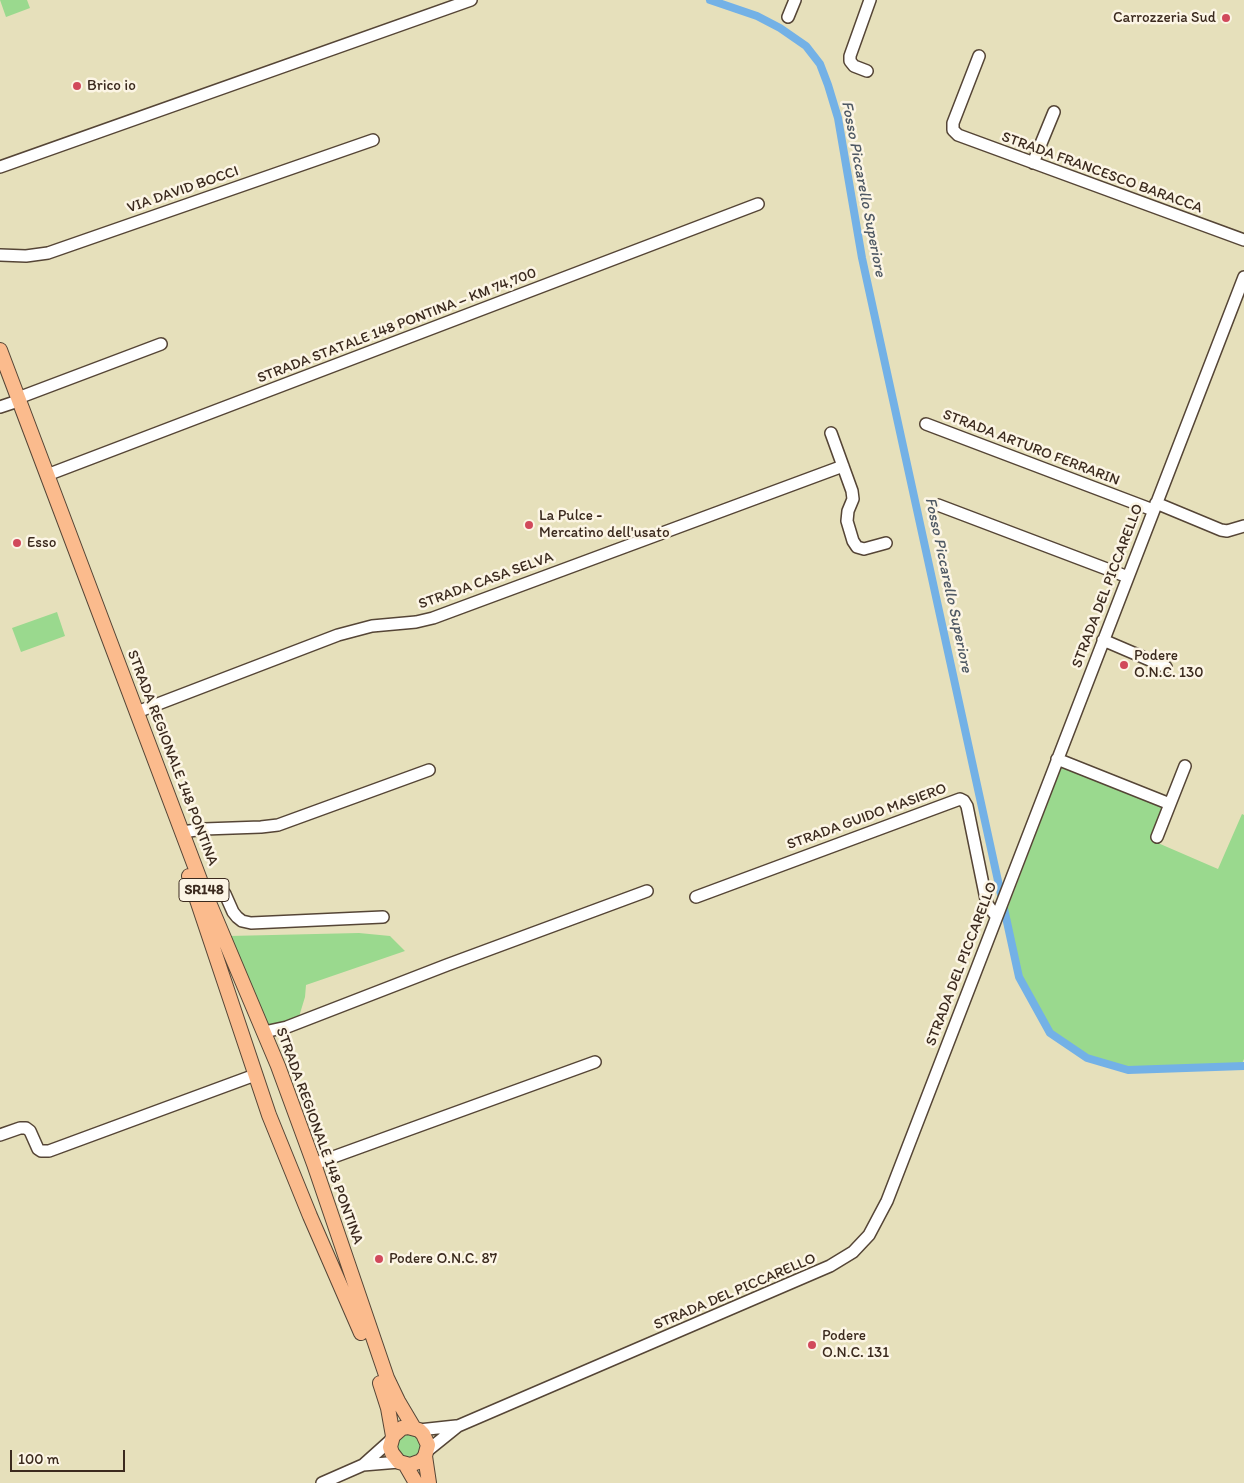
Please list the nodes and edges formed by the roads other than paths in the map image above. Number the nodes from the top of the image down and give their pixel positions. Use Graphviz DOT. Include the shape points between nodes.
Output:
graph roads {
  1 [pos="472,0"];
  2 [pos="795,0"];
  3 [pos="870,0"];
  4 [pos="788,17"];
  5 [pos="979,56"];
  6 [pos="867,71"];
  7 [pos="1054,112"];
  8 [pos="373,140"];
  9 [pos="1033,163"];
  10 [pos="0,167"];
  11 [pos="758,204"];
  12 [pos="1244,240"];
  13 [pos="0,255"];
  14 [pos="1244,277"];
  15 [pos="161,344"];
  16 [pos="0,350"];
  17 [pos="0,372"];
  18 [pos="10,403"];
  19 [pos="926,424"];
  20 [pos="831,433"];
  21 [pos="843,466"];
  22 [pos="47,475"];
  23 [pos="938,505"];
  24 [pos="1155,507"];
  25 [pos="1244,526"];
  26 [pos="886,543"];
  27 [pos="1128,577"];
  28 [pos="1103,640"];
  29 [pos="1166,667"];
  30 [pos="137,712"];
  31 [pos="1057,759"];
  32 [pos="1185,766"];
  33 [pos="429,770"];
  34 [pos="1170,804"];
  35 [pos="182,832"];
  36 [pos="1157,837"];
  37 [pos="647,891"];
  38 [pos="205,893"];
  39 [pos="696,898"];
  40 [pos="996,916"];
  41 [pos="383,917"];
  42 [pos="264,1032"];
  43 [pos="595,1062"];
  44 [pos="255,1075"];
  45 [pos="0,1135"];
  46 [pos="314,1164"];
  47 [pos="458,1426"];
  48 [pos="416,1429"];
  49 [pos="392,1437"];
  50 [pos="426,1453"];
  51 [pos="402,1463"];
  52 [pos="363,1465"];
  53 [pos="322,1483"];
  54 [pos="416,1483"];
  55 [pos="429,1483"];
  1 -- 10 [label="street"];
  2 -- 4 [label="street"];
  3 -- 6 [label="street" via="850,56 854,66"];
  5 -- 9 [label="street, STRADA FRANCESCO BARACCA" via="953,130 961,137"];
  7 -- 9 [label="street"];
  8 -- 13 [label="street, VIA DAVID BOCCI" via="48,253"];
  9 -- 12 [label="street, STRADA FRANCESCO BARACCA"];
  11 -- 22 [label="street, STRADA STATALE 148 PONTINA – KM 74,700"];
  14 -- 24 [label="street, STRADA DEL PICCARELLO"];
  15 -- 18 [label="street"];
  16 -- 18 [label="main road, STRADA REGIONALE 148 PONTINA / SR148"];
  17 -- 18 [label="main road, STRADA REGIONALE 148 PONTINA / SR148"];
  18 -- 22 [label="main road, STRADA REGIONALE 148 PONTINA / SR148"];
  18 -- 44 [label="main road, STRADA REGIONALE 148 PONTINA / SR148" via="182,855"];
  19 -- 24 [label="street, STRADA ARTURO FERRARIN"];
  20 -- 21 [label="street"];
  21 -- 26 [label="street" via="853,494 846,520 855,544 866,549"];
  21 -- 30 [label="street, STRADA CASA SELVA" via="433,618 372,626 338,635"];
  22 -- 30 [label="main road, STRADA REGIONALE 148 PONTINA / SR148"];
  23 -- 27 [label="street"];
  24 -- 25 [label="street, STRADA ARTURO FERRARIN" via="1221,530"];
  24 -- 27 [label="street, STRADA DEL PICCARELLO"];
  27 -- 28 [label="street, STRADA DEL PICCARELLO"];
  28 -- 29 [label="street"];
  28 -- 31 [label="street, STRADA DEL PICCARELLO"];
  30 -- 35 [label="main road, STRADA REGIONALE 148 PONTINA / SR148"];
  31 -- 34 [label="street"];
  31 -- 40 [label="street, STRADA DEL PICCARELLO"];
  32 -- 34 [label="street"];
  33 -- 35 [label="street" via="274,826 204,828"];
  34 -- 36 [label="street"];
  35 -- 38 [label="main road, STRADA REGIONALE 148 PONTINA / SR148"];
  37 -- 42 [label="street" via="287,1027"];
  38 -- 41 [label="street" via="222,891 238,917 251,923"];
  38 -- 42 [label="main road, STRADA REGIONALE 148 PONTINA / SR148"];
  39 -- 40 [label="street, STRADA GUIDO MASIERO" via="960,799 967,806 987,904"];
  40 -- 47 [label="street, STRADA DEL PICCARELLO" via="887,1201 872,1231 858,1248 818,1273"];
  42 -- 46 [label="main road, STRADA REGIONALE 148 PONTINA / SR148"];
  43 -- 46 [label="street"];
  44 -- 45 [label="street" via="49,1151 38,1149 30,1131 24,1128"];
  44 -- 49 [label="main road, STRADA REGIONALE 148 PONTINA / SR148" via="290,1168 354,1314 382,1388"];
  46 -- 48 [label="main road, STRADA REGIONALE 148 PONTINA / SR148" via="387,1378"];
  47 -- 48 [label="street, STRADA DEL PICCARELLO"];
  47 -- 50 [label="street, STRADA DEL PICCARELLO"];
  48 -- 49 [label="main road" via="402,1428"];
  48 -- 50 [label="main road, STRADA REGIONALE 148 PONTINA / SR148" via="427,1439"];
  49 -- 51 [label="main road, STRADA REGIONALE 148 PONTINA / SR148" via="392,1453"];
  49 -- 52 [label="street"];
  50 -- 51 [label="main road" via="416,1464"];
  50 -- 55 [label="main road, STRADA REGIONALE 148 PONTINA / SR148"];
  51 -- 52 [label="street"];
  51 -- 54 [label="main road, STRADA REGIONALE 148 PONTINA / SR148"];
  52 -- 53 [label="street"];
}
